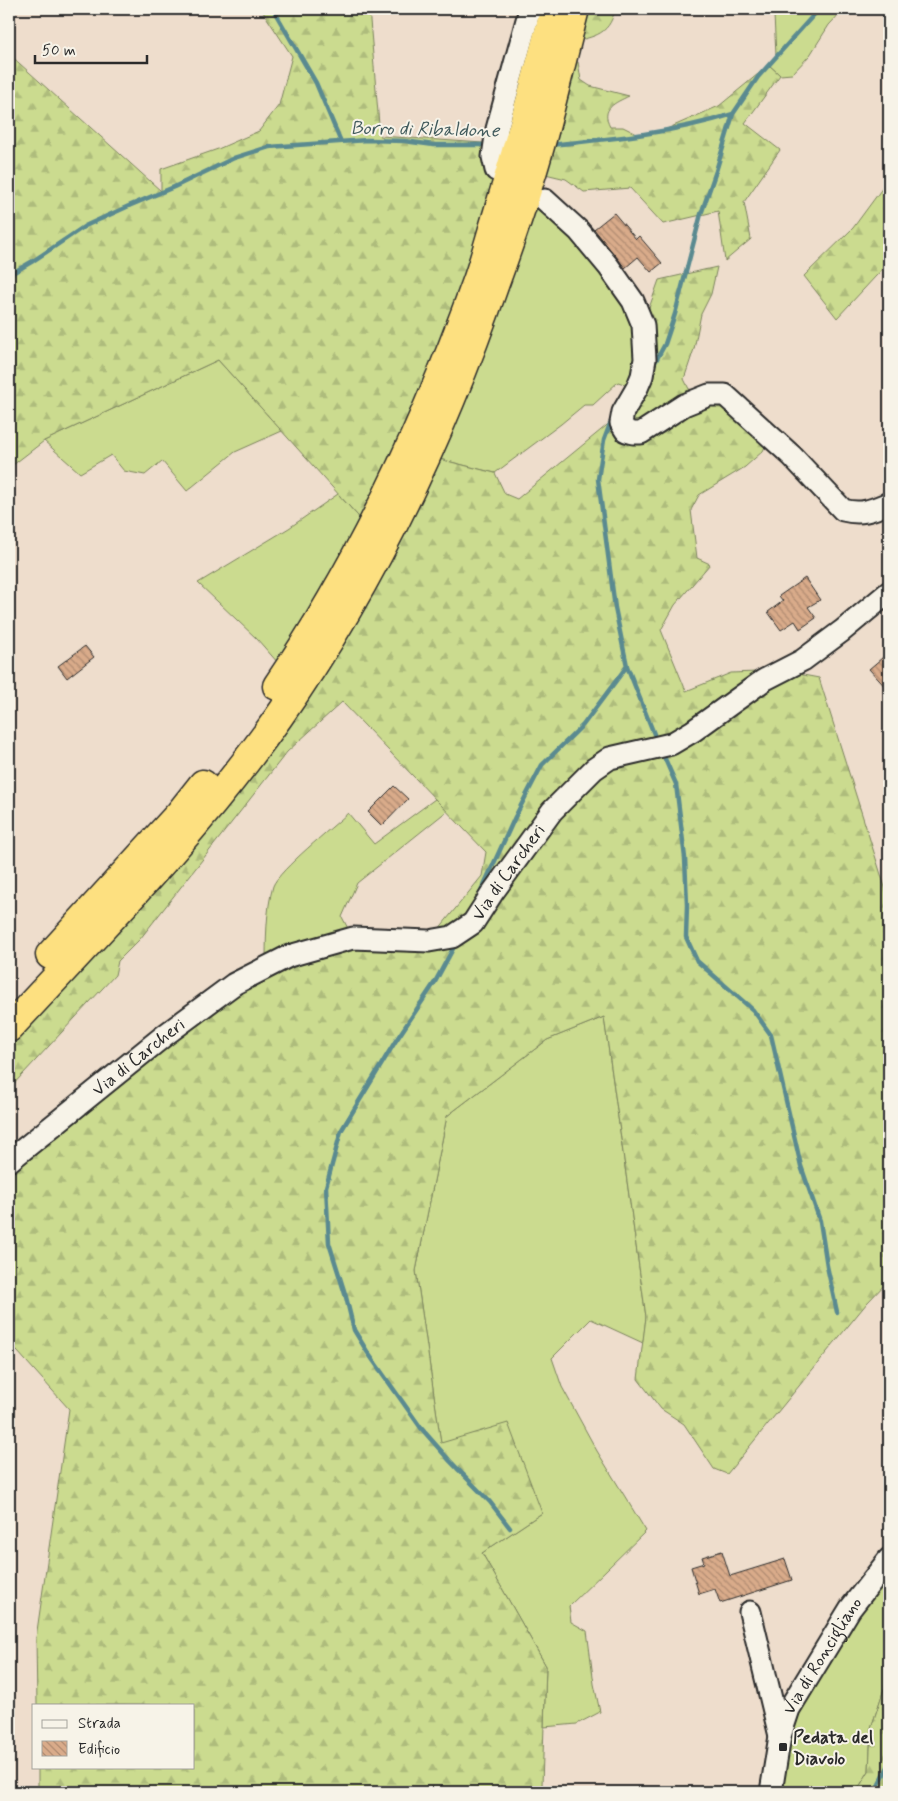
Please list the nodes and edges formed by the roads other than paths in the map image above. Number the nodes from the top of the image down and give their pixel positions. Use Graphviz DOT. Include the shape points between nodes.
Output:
graph roads {
  1 [pos="530,9"];
  2 [pos="555,9"];
  3 [pos="575,9"];
  4 [pos="495,154"];
  5 [pos="545,200"];
  6 [pos="889,503"];
  7 [pos="889,592"];
  8 [pos="9,1000"];
  9 [pos="9,1028"];
  10 [pos="9,1161"];
  11 [pos="889,1559"];
  12 [pos="750,1612"];
  13 [pos="780,1736"];
  14 [pos="771,1792"];
  1 -- 4 [label="street" via="507,91"];
  2 -- 8 [label="highway" via="526,122 477,280 423,417 360,548 286,672 225,758 180,813"];
  3 -- 9 [label="highway" via="546,126 518,219 464,370 404,506 352,604 278,718 190,831"];
  5 -- 6 [label="street" via="579,231 609,267 634,301 643,325 645,359 638,388 623,412 621,424 626,431 641,433 684,405 709,396 725,396 792,456 843,510 866,512"];
  7 -- 10 [label="street, Via di Carcheri" via="803,660 764,680 693,731 671,744 610,758 594,769 552,811 473,923 452,937 429,941 353,938 289,956 234,984 165,1035"];
  11 -- 13 [label="street, Via di Roncigliano" via="850,1609 790,1709"];
  12 -- 13 [label="street"];
  13 -- 14 [label="street, Via di Roncigliano"];
}
